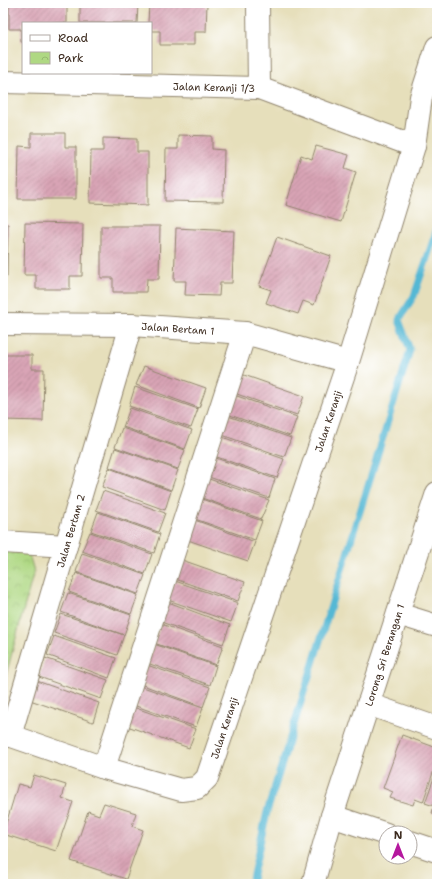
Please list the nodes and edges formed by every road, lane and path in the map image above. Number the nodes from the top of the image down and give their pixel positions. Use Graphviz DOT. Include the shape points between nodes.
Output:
graph roads {
  1 [pos="258,3"];
  2 [pos="437,47"];
  3 [pos="3,82"];
  4 [pos="259,88"];
  5 [pos="414,146"];
  6 [pos="3,324"];
  7 [pos="131,324"];
  8 [pos="246,333"];
  9 [pos="348,362"];
  10 [pos="436,502"];
  11 [pos="3,542"];
  12 [pos="66,546"];
  13 [pos="398,614"];
  14 [pos="437,626"];
  15 [pos="368,704"];
  16 [pos="437,728"];
  17 [pos="6,735"];
  18 [pos="104,768"];
  19 [pos="332,816"];
  20 [pos="378,831"];
  21 [pos="418,844"];
  22 [pos="437,850"];
  23 [pos="313,884"];
  1 -- 4 [label="street"];
  2 -- 5 [label="street, Jalan Keranji" via="421,97"];
  3 -- 4 [label="street, Jalan Keranji 1/3"];
  4 -- 5 [label="street, Jalan Keranji 1/3"];
  5 -- 9 [label="street, Jalan Keranji"];
  6 -- 7 [label="street, Jalan Bertam 1"];
  7 -- 8 [label="street, Jalan Bertam 1"];
  7 -- 12 [label="street, Jalan Bertam 2"];
  8 -- 9 [label="street, Jalan Bertam 1"];
  8 -- 18 [label="street"];
  9 -- 18 [label="street, Jalan Keranji" via="206,778 197,788 181,790"];
  10 -- 13 [label="street, Lorong Sri Berangan 1"];
  11 -- 12 [label="street"];
  12 -- 17 [label="street, Jalan Bertam 2"];
  13 -- 14 [label="street"];
  13 -- 15 [label="street, Lorong Sri Berangan 1"];
  15 -- 16 [label="street"];
  15 -- 19 [label="street, Lorong Sri Berangan 1"];
  17 -- 18 [label="street"];
  19 -- 20 [label="street"];
  19 -- 23 [label="street, Lorong Sri Berangan 1"];
  21 -- 22 [label="street"];
}
